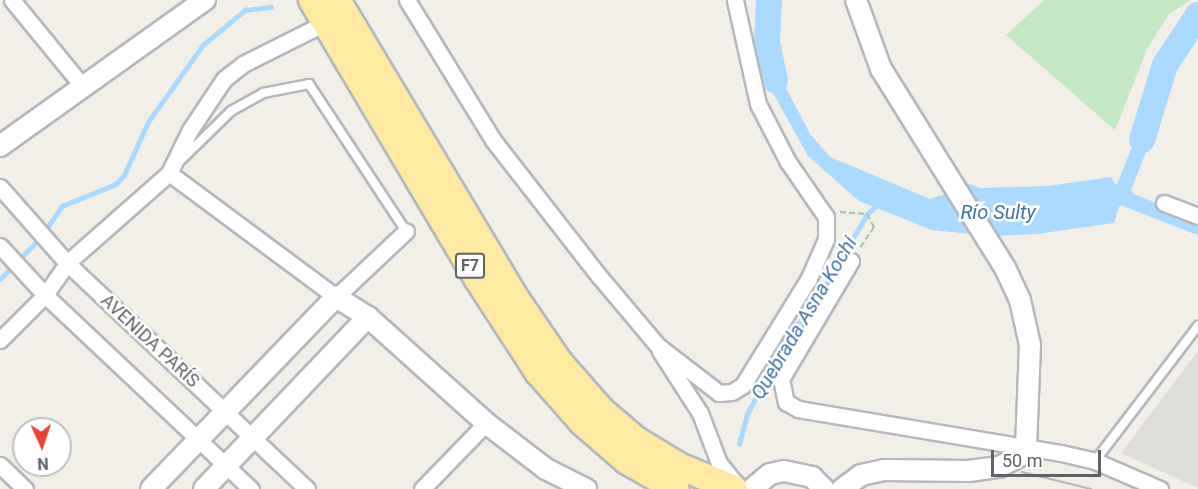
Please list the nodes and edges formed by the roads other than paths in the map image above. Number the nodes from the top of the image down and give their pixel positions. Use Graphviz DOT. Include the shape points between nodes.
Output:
graph roads {
  1 [pos="12,0"];
  2 [pos="205,0"];
  3 [pos="312,0"];
  4 [pos="337,0"];
  5 [pos="407,0"];
  6 [pos="735,0"];
  7 [pos="856,0"];
  8 [pos="325,23"];
  9 [pos="84,88"];
  10 [pos="0,146"];
  11 [pos="169,173"];
  12 [pos="0,187"];
  13 [pos="1164,203"];
  14 [pos="1198,216"];
  15 [pos="406,231"];
  16 [pos="4,253"];
  17 [pos="851,261"];
  18 [pos="67,263"];
  19 [pos="45,295"];
  20 [pos="336,297"];
  21 [pos="368,317"];
  22 [pos="1198,326"];
  23 [pos="0,340"];
  24 [pos="658,346"];
  25 [pos="225,411"];
  26 [pos="486,423"];
  27 [pos="252,438"];
  28 [pos="199,440"];
  29 [pos="1026,448"];
  30 [pos="1095,461"];
  31 [pos="0,465"];
  32 [pos="226,466"];
  33 [pos="25,489"];
  34 [pos="151,489"];
  35 [pos="204,489"];
  36 [pos="251,489"];
  37 [pos="307,489"];
  38 [pos="422,489"];
  39 [pos="586,489"];
  40 [pos="676,489"];
  41 [pos="734,489"];
  42 [pos="741,489"];
  43 [pos="752,489"];
  44 [pos="824,489"];
  45 [pos="842,489"];
  46 [pos="1160,489"];
  1 -- 9 [label="street"];
  2 -- 9 [label="street"];
  3 -- 8 [label="highway, F7"];
  4 -- 41 [label="highway, F7" via="514,296 559,362 602,410 636,440 681,467"];
  5 -- 24 [label="street" via="493,140"];
  6 -- 24 [label="street" via="758,104 788,162 826,217 826,239 809,278 743,385 719,393"];
  7 -- 29 [label="street" via="881,69 1005,267 1022,311 1029,345"];
  8 -- 11 [label="street" via="243,64 224,79 190,130"];
  8 -- 40 [label="highway, F7" via="477,278 538,372 583,423 610,446"];
  9 -- 10 [label="street"];
  11 -- 15 [label="lane" via="231,111 263,93 309,84"];
  11 -- 18 [label="street"];
  11 -- 20 [label="street"];
  12 -- 18 [label="street, AVENIDA PARÍS"];
  13 -- 14 [label="street"];
  15 -- 20 [label="street"];
  16 -- 19 [label="street"];
  17 -- 29 [label="street" via="781,379 786,402 798,409"];
  18 -- 19 [label="street"];
  18 -- 25 [label="street, AVENIDA PARÍS"];
  19 -- 23 [label="street"];
  19 -- 28 [label="street"];
  20 -- 21 [label="street"];
  20 -- 25 [label="street"];
  21 -- 26 [label="street"];
  21 -- 27 [label="street"];
  22 -- 30 [label="lane"];
  24 -- 42 [label="street" via="700,412 719,463"];
  25 -- 27 [label="street, AVENIDA PARÍS"];
  25 -- 28 [label="street"];
  26 -- 38 [label="street"];
  26 -- 39 [label="street" via="546,469"];
  27 -- 32 [label="street"];
  27 -- 37 [label="street, AVENIDA PARÍS"];
  28 -- 32 [label="street"];
  28 -- 34 [label="street"];
  29 -- 30 [label="street"];
  29 -- 45 [label="street" via="999,467 937,472 884,470 861,475"];
  30 -- 46 [label="street"];
  31 -- 33 [label="street"];
  32 -- 35 [label="street"];
  32 -- 36 [label="street"];
  43 -- 44 [label="street" via="770,474 784,471 812,477"];
}
